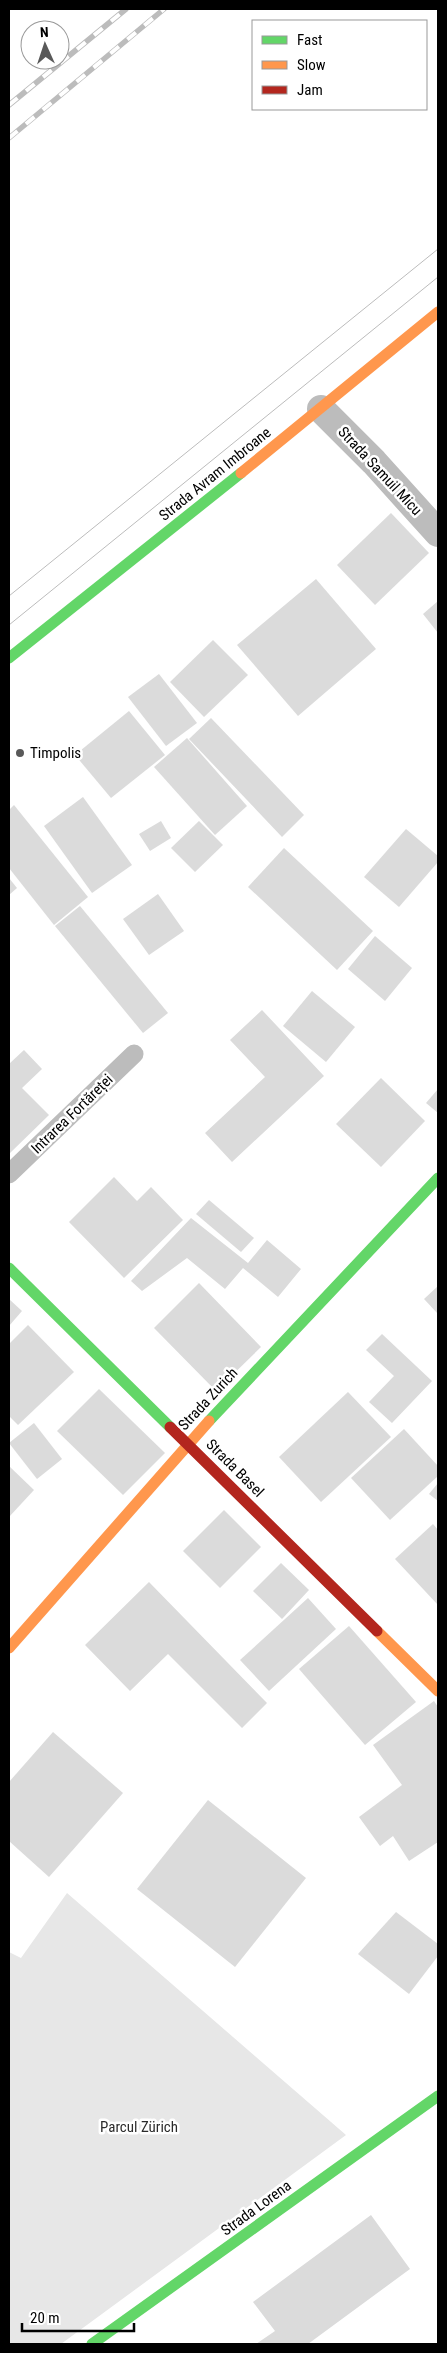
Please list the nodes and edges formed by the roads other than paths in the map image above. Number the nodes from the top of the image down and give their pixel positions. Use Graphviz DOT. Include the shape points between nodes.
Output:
graph roads {
  1 [pos="438,312"];
  2 [pos="321,409"];
  3 [pos="438,533"];
  4 [pos="9,658"];
  5 [pos="134,1054"];
  6 [pos="9,1174"];
  7 [pos="438,1178"];
  8 [pos="9,1268"];
  9 [pos="188,1443"];
  10 [pos="9,1648"];
  11 [pos="438,1691"];
  12 [pos="438,2096"];
  13 [pos="92,2344"];
  1 -- 2 [label="street, Strada Avram Imbroane"];
  2 -- 3 [label="street, Strada Samuil Micu"];
  2 -- 4 [label="street, Strada Avram Imbroane"];
  5 -- 6 [label="lane, Intrarea Fortăreței"];
  7 -- 9 [label="street, Strada Zurich"];
  8 -- 9 [label="street, Strada Basel"];
  9 -- 10 [label="street, Strada Zurich"];
  9 -- 11 [label="street, Strada Basel"];
  12 -- 13 [label="street, Strada Lorena"];
}
